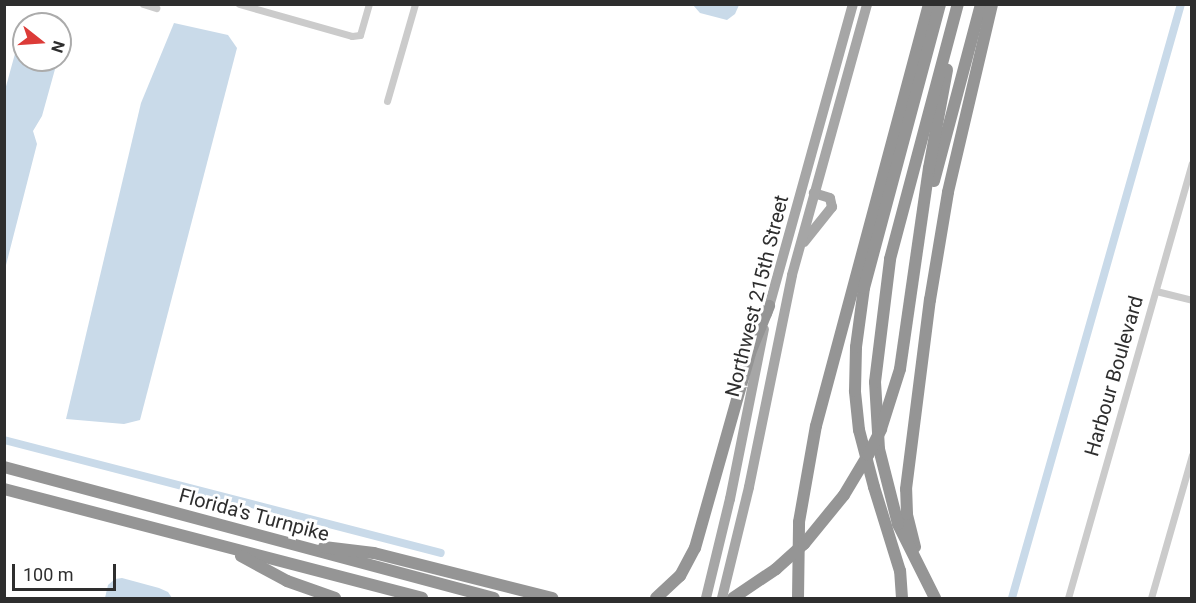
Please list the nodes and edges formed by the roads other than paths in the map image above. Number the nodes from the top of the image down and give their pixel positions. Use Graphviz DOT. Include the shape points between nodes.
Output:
graph roads {
  1 [pos="143,4"];
  2 [pos="239,4"];
  3 [pos="369,4"];
  4 [pos="415,4"];
  5 [pos="853,4"];
  6 [pos="867,4"];
  7 [pos="929,4"];
  8 [pos="940,4"];
  9 [pos="959,4"];
  10 [pos="981,4"];
  11 [pos="992,4"];
  12 [pos="156,8"];
  13 [pos="387,101"];
  14 [pos="1191,163"];
  15 [pos="814,193"];
  16 [pos="919,246"];
  17 [pos="798,250"];
  18 [pos="1156,291"];
  19 [pos="1191,300"];
  20 [pos="769,306"];
  21 [pos="1191,455"];
  22 [pos="4,467"];
  23 [pos="4,489"];
  24 [pos="275,540"];
  25 [pos="224,547"];
  26 [pos="335,598"];
  27 [pos="422,598"];
  28 [pos="494,598"];
  29 [pos="552,598"];
  30 [pos="656,598"];
  31 [pos="706,598"];
  32 [pos="722,598"];
  33 [pos="733,598"];
  34 [pos="798,598"];
  35 [pos="902,598"];
  36 [pos="935,598"];
  37 [pos="942,598"];
  38 [pos="1068,598"];
  39 [pos="1151,598"];
  1 -- 12 [label="street"];
  2 -- 3 [label="street" via="352,36 360,35"];
  4 -- 13 [label="street"];
  5 -- 20 [label="main road, Northwest 215th Street"];
  6 -- 15 [label="main road, Northwest 215th Street"];
  7 -- 34 [label="highway" via="816,426 799,522"];
  8 -- 35 [label="highway" via="864,288 856,347 855,392 860,430 900,571"];
  9 -- 16 [label="highway" via="930,159"];
  9 -- 36 [label="highway" via="890,259 875,382 879,449 898,524"];
  10 -- 16 [label="highway"];
  11 -- 37 [label="highway" via="948,192 906,489 912,538"];
  14 -- 18 [label="street, Harbour Boulevard"];
  15 -- 17 [label="main road, Northwest 215th Street"];
  15 -- 17 [label="main road" via="830,198 832,207"];
  16 -- 33 [label="highway, bridge" via="900,369 881,429 868,455 844,495 804,544"];
  17 -- 32 [label="main road, Northwest 215th Street"];
  18 -- 19 [label="street"];
  18 -- 38 [label="street, Harbour Boulevard"];
  20 -- 30 [label="highway" via="750,353 695,548 680,576"];
  20 -- 31 [label="main road, Northwest 215th Street"];
  21 -- 39 [label="street"];
  22 -- 24 [label="highway, Florida's Turnpike"];
  23 -- 25 [label="highway, Florida's Turnpike"];
  24 -- 28 [label="highway, Florida's Turnpike"];
  24 -- 29 [label="highway" via="374,553"];
  25 -- 26 [label="highway" via="287,581"];
  25 -- 27 [label="highway, Florida's Turnpike"];
}
